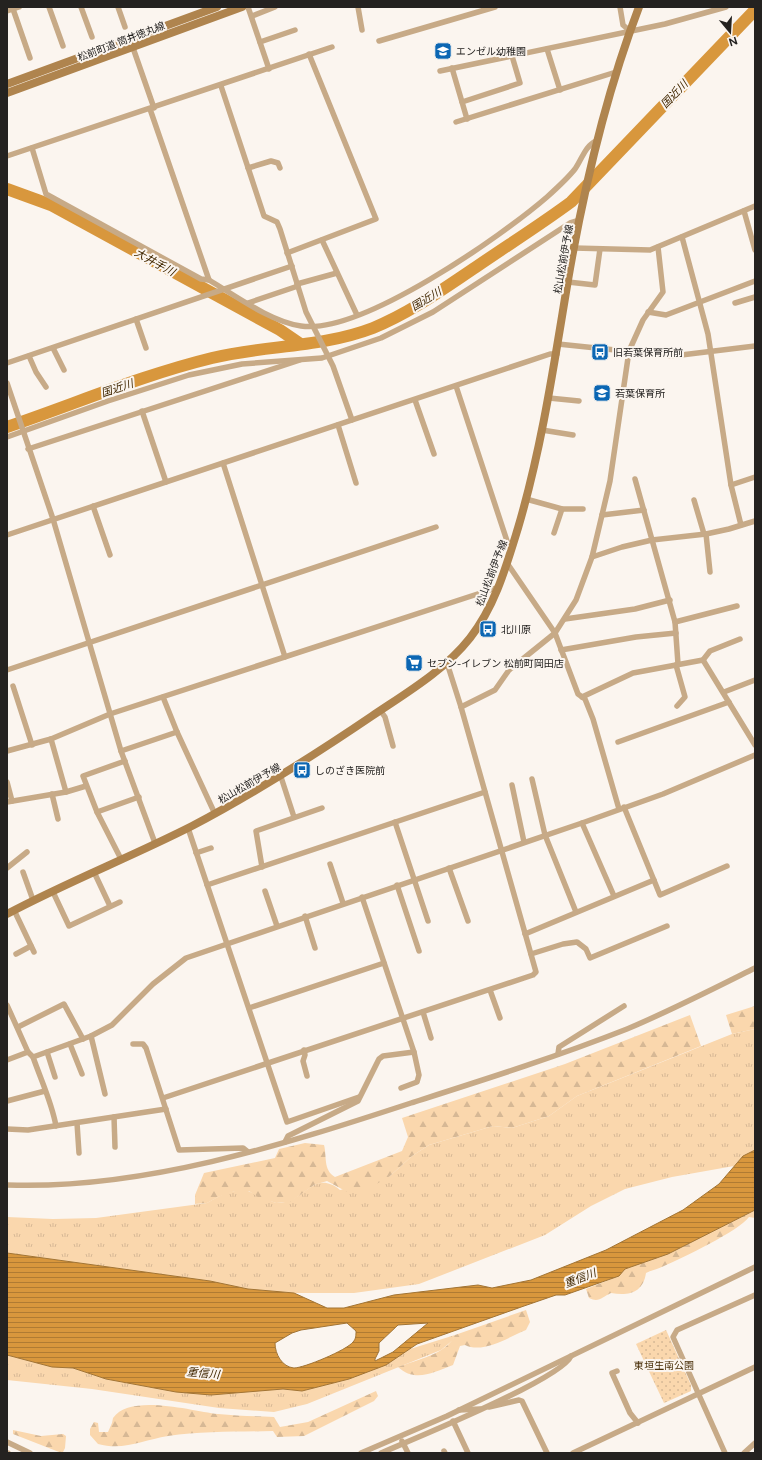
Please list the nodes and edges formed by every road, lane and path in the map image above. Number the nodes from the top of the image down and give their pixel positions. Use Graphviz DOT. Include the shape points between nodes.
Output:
graph roads {
  1 [pos="19,7"];
  2 [pos="49,7"];
  3 [pos="82,7"];
  4 [pos="118,7"];
  5 [pos="217,7"];
  6 [pos="242,7"];
  7 [pos="248,7"];
  8 [pos="276,7"];
  9 [pos="358,7"];
  10 [pos="495,7"];
  11 [pos="620,7"];
  12 [pos="639,7"];
  13 [pos="726,7"];
  14 [pos="10,10"];
  15 [pos="252,16"];
  16 [pos="125,27"];
  17 [pos="295,30"];
  18 [pos="362,30"];
  19 [pos="630,31"];
  20 [pos="92,37"];
  21 [pos="379,41"];
  22 [pos="260,42"];
  23 [pos="131,43"];
  24 [pos="63,46"];
  25 [pos="332,47"];
  26 [pos="547,48"];
  27 [pos="309,54"];
  28 [pos="512,56"];
  29 [pos="30,58"];
  30 [pos="452,68"];
  31 [pos="269,69"];
  32 [pos="440,71"];
  33 [pos="616,72"];
  34 [pos="7,84"];
  35 [pos="221,86"];
  36 [pos="560,90"];
  37 [pos="7,93"];
  38 [pos="462,102"];
  39 [pos="152,108"];
  40 [pos="467,118"];
  41 [pos="456,122"];
  42 [pos="596,141"];
  43 [pos="32,148"];
  44 [pos="7,156"];
  45 [pos="248,168"];
  46 [pos="280,168"];
  47 [pos="755,206"];
  48 [pos="744,211"];
  49 [pos="581,216"];
  50 [pos="682,237"];
  51 [pos="322,240"];
  52 [pos="658,247"];
  53 [pos="574,248"];
  54 [pos="600,249"];
  55 [pos="755,250"];
  56 [pos="287,253"];
  57 [pos="292,266"];
  58 [pos="337,273"];
  59 [pos="209,280"];
  60 [pos="755,281"];
  61 [pos="568,282"];
  62 [pos="298,285"];
  63 [pos="223,290"];
  64 [pos="755,297"];
  65 [pos="699,302"];
  66 [pos="248,303"];
  67 [pos="735,303"];
  68 [pos="648,312"];
  69 [pos="357,315"];
  70 [pos="136,319"];
  71 [pos="314,328"];
  72 [pos="558,344"];
  73 [pos="755,346"];
  74 [pos="53,348"];
  75 [pos="146,348"];
  76 [pos="628,351"];
  77 [pos="711,351"];
  78 [pos="556,354"];
  79 [pos="328,355"];
  80 [pos="29,356"];
  81 [pos="306,358"];
  82 [pos="7,363"];
  83 [pos="64,370"];
  84 [pos="7,383"];
  85 [pos="456,386"];
  86 [pos="46,387"];
  87 [pos="549,398"];
  88 [pos="415,400"];
  89 [pos="579,401"];
  90 [pos="142,411"];
  91 [pos="352,420"];
  92 [pos="338,425"];
  93 [pos="542,430"];
  94 [pos="22,431"];
  95 [pos="573,435"];
  96 [pos="7,437"];
  97 [pos="28,449"];
  98 [pos="434,454"];
  99 [pos="223,463"];
  100 [pos="755,477"];
  101 [pos="635,479"];
  102 [pos="166,482"];
  103 [pos="356,483"];
  104 [pos="731,485"];
  105 [pos="526,499"];
  106 [pos="694,500"];
  107 [pos="94,506"];
  108 [pos="562,509"];
  109 [pos="583,509"];
  110 [pos="644,510"];
  111 [pos="602,515"];
  112 [pos="53,519"];
  113 [pos="755,520"];
  114 [pos="741,525"];
  115 [pos="436,527"];
  116 [pos="554,533"];
  117 [pos="705,534"];
  118 [pos="7,535"];
  119 [pos="652,540"];
  120 [pos="512,548"];
  121 [pos="110,555"];
  122 [pos="592,557"];
  123 [pos="507,563"];
  124 [pos="710,572"];
  125 [pos="262,585"];
  126 [pos="499,587"];
  127 [pos="670,600"];
  128 [pos="737,606"];
  129 [pos="565,619"];
  130 [pos="675,622"];
  131 [pos="555,633"];
  132 [pos="676,633"];
  133 [pos="740,639"];
  134 [pos="90,642"];
  135 [pos="561,650"];
  136 [pos="285,656"];
  137 [pos="703,660"];
  138 [pos="447,663"];
  139 [pos="677,664"];
  140 [pos="7,670"];
  141 [pos="755,680"];
  142 [pos="13,686"];
  143 [pos="724,692"];
  144 [pos="163,697"];
  145 [pos="582,697"];
  146 [pos="729,702"];
  147 [pos="461,706"];
  148 [pos="677,706"];
  149 [pos="380,710"];
  150 [pos="110,714"];
  151 [pos="177,732"];
  152 [pos="51,739"];
  153 [pos="618,742"];
  154 [pos="32,745"];
  155 [pos="755,745"];
  156 [pos="393,746"];
  157 [pos="7,751"];
  158 [pos="121,751"];
  159 [pos="755,755"];
  160 [pos="125,761"];
  161 [pos="280,777"];
  162 [pos="532,779"];
  163 [pos="7,782"];
  164 [pos="512,785"];
  165 [pos="86,786"];
  166 [pos="66,792"];
  167 [pos="485,792"];
  168 [pos="52,794"];
  169 [pos="139,798"];
  170 [pos="10,801"];
  171 [pos="322,808"];
  172 [pos="622,808"];
  173 [pos="97,812"];
  174 [pos="215,814"];
  175 [pos="294,817"];
  176 [pos="58,819"];
  177 [pos="395,822"];
  178 [pos="582,823"];
  179 [pos="188,828"];
  180 [pos="545,835"];
  181 [pos="524,842"];
  182 [pos="155,843"];
  183 [pos="211,848"];
  184 [pos="502,850"];
  185 [pos="27,852"];
  186 [pos="196,853"];
  187 [pos="121,859"];
  188 [pos="330,864"];
  189 [pos="727,866"];
  190 [pos="262,867"];
  191 [pos="7,868"];
  192 [pos="449,868"];
  193 [pos="23,872"];
  194 [pos="94,872"];
  195 [pos="414,879"];
  196 [pos="654,880"];
  197 [pos="397,885"];
  198 [pos="207,886"];
  199 [pos="265,891"];
  200 [pos="53,892"];
  201 [pos="614,896"];
  202 [pos="362,897"];
  203 [pos="33,900"];
  204 [pos="120,902"];
  205 [pos="343,903"];
  206 [pos="110,906"];
  207 [pos="11,912"];
  208 [pos="576,912"];
  209 [pos="305,916"];
  210 [pos="428,921"];
  211 [pos="468,921"];
  212 [pos="277,926"];
  213 [pos="667,926"];
  214 [pos="525,934"];
  215 [pos="227,943"];
  216 [pos="315,948"];
  217 [pos="419,951"];
  218 [pos="16,954"];
  219 [pos="531,954"];
  220 [pos="384,963"];
  221 [pos="755,968"];
  222 [pos="490,990"];
  223 [pos="7,1005"];
  224 [pos="624,1006"];
  225 [pos="249,1008"];
  226 [pos="423,1012"];
  227 [pos="500,1018"];
  228 [pos="402,1019"];
  229 [pos="18,1028"];
  230 [pos="91,1036"];
  231 [pos="431,1038"];
  232 [pos="83,1039"];
  233 [pos="70,1044"];
  234 [pos="133,1044"];
  235 [pos="304,1050"];
  236 [pos="28,1052"];
  237 [pos="47,1052"];
  238 [pos="414,1052"];
  239 [pos="558,1054"];
  240 [pos="33,1057"];
  241 [pos="7,1060"];
  242 [pos="267,1063"];
  243 [pos="82,1074"];
  244 [pos="307,1076"];
  245 [pos="55,1077"];
  246 [pos="401,1088"];
  247 [pos="45,1091"];
  248 [pos="105,1094"];
  249 [pos="359,1097"];
  250 [pos="163,1098"];
  251 [pos="7,1101"];
  252 [pos="166,1109"];
  253 [pos="114,1117"];
  254 [pos="77,1123"];
  255 [pos="56,1126"];
  256 [pos="7,1129"];
  257 [pos="285,1142"];
  258 [pos="115,1147"];
  259 [pos="248,1152"];
  260 [pos="79,1154"];
  261 [pos="7,1185"];
  262 [pos="755,1267"];
  263 [pos="755,1295"];
  264 [pos="572,1356"];
  265 [pos="755,1367"];
  266 [pos="617,1371"];
  267 [pos="698,1394"];
  268 [pos="487,1408"];
  269 [pos="458,1410"];
  270 [pos="453,1421"];
  271 [pos="638,1422"];
  272 [pos="400,1436"];
  273 [pos="7,1442"];
  274 [pos="403,1443"];
  275 [pos="755,1443"];
  276 [pos="585,1450"];
  277 [pos="30,1453"];
  278 [pos="361,1453"];
  279 [pos="381,1453"];
  280 [pos="408,1453"];
  281 [pos="468,1453"];
  282 [pos="547,1453"];
  283 [pos="574,1453"];
  284 [pos="725,1453"];
  285 [pos="744,1453"];
  1 -- 14 [label="street"];
  2 -- 24 [label="street"];
  3 -- 20 [label="street"];
  4 -- 16 [label="street"];
  5 -- 23 [label="main road, 松前町道 筒井徳丸線"];
  6 -- 23 [label="main road, 松前町道 筒井徳丸線"];
  7 -- 15 [label="street"];
  8 -- 15 [label="street"];
  9 -- 18 [label="street"];
  10 -- 21 [label="street"];
  11 -- 19 [label="street" via="624,25"];
  12 -- 19 [label="main road, 松山松前伊予線"];
  13 -- 19 [label="street" via="700,16"];
  14 -- 29 [label="street"];
  15 -- 22 [label="street"];
  17 -- 22 [label="street"];
  19 -- 26 [label="street"];
  19 -- 33 [label="main road, 松山松前伊予線"];
  22 -- 31 [label="street"];
  23 -- 34 [label="main road, 松前町道 筒井徳丸線"];
  23 -- 37 [label="main road, 松前町道 筒井徳丸線"];
  23 -- 39 [label="street"];
  25 -- 27 [label="street"];
  26 -- 28 [label="street"];
  26 -- 36 [label="street"];
  27 -- 31 [label="street"];
  27 -- 51 [label="street" via="376,219"];
  28 -- 30 [label="street"];
  28 -- 38 [label="street" via="520,83"];
  30 -- 32 [label="street"];
  30 -- 38 [label="street"];
  31 -- 35 [label="street"];
  33 -- 36 [label="street"];
  33 -- 42 [label="main road, 松山松前伊予線"];
  35 -- 39 [label="street"];
  35 -- 45 [label="street"];
  36 -- 40 [label="street"];
  38 -- 40 [label="street"];
  39 -- 43 [label="street"];
  39 -- 59 [label="street"];
  40 -- 41 [label="street"];
  42 -- 49 [label="main road, 松山松前伊予線"];
  42 -- 69 [label="street" via="590,144 574,170 558,187 524,216 426,281 390,302"];
  43 -- 44 [label="street"];
  43 -- 59 [label="street" via="46,194 201,279"];
  45 -- 46 [label="street" via="271,161 278,163"];
  45 -- 56 [label="street" via="264,216 277,222"];
  47 -- 48 [label="street"];
  48 -- 50 [label="street"];
  48 -- 55 [label="street"];
  49 -- 53 [label="main road, 松山松前伊予線"];
  49 -- 79 [label="street" via="433,312 381,338"];
  50 -- 52 [label="street"];
  50 -- 65 [label="street"];
  51 -- 56 [label="street"];
  51 -- 58 [label="street"];
  52 -- 54 [label="street" via="638,250"];
  52 -- 68 [label="street" via="663,292"];
  53 -- 54 [label="street"];
  53 -- 61 [label="main road, 松山松前伊予線"];
  54 -- 61 [label="street" via="595,285"];
  56 -- 57 [label="street"];
  57 -- 62 [label="street"];
  57 -- 63 [label="street"];
  58 -- 62 [label="street"];
  58 -- 69 [label="street"];
  59 -- 63 [label="street"];
  60 -- 65 [label="street"];
  61 -- 72 [label="main road, 松山松前伊予線"];
  62 -- 66 [label="street"];
  62 -- 71 [label="street"];
  63 -- 66 [label="street"];
  63 -- 70 [label="street"];
  64 -- 67 [label="street"];
  65 -- 68 [label="street" via="666,314"];
  65 -- 77 [label="street"];
  66 -- 71 [label="street" via="290,324"];
  68 -- 76 [label="street"];
  69 -- 71 [label="street"];
  70 -- 74 [label="street"];
  70 -- 75 [label="street"];
  71 -- 79 [label="street"];
  72 -- 76 [label="street"];
  72 -- 78 [label="main road, 松山松前伊予線"];
  73 -- 77 [label="street"];
  74 -- 80 [label="street"];
  74 -- 83 [label="street"];
  76 -- 77 [label="street" via="673,356"];
  76 -- 111 [label="street" via="610,481"];
  77 -- 104 [label="street"];
  78 -- 85 [label="street"];
  78 -- 87 [label="main road, 松山松前伊予線"];
  79 -- 81 [label="street"];
  79 -- 91 [label="street"];
  80 -- 82 [label="street"];
  80 -- 86 [label="street"];
  81 -- 90 [label="street"];
  81 -- 94 [label="street" via="215,368 108,400"];
  84 -- 94 [label="street"];
  85 -- 88 [label="street"];
  85 -- 120 [label="street" via="508,544"];
  87 -- 89 [label="street"];
  87 -- 93 [label="main road, 松山松前伊予線"];
  88 -- 91 [label="street"];
  88 -- 98 [label="street"];
  90 -- 97 [label="street"];
  90 -- 102 [label="street"];
  91 -- 92 [label="street"];
  92 -- 99 [label="street"];
  92 -- 103 [label="street"];
  93 -- 95 [label="street"];
  93 -- 105 [label="main road, 松山松前伊予線"];
  94 -- 96 [label="street"];
  94 -- 97 [label="street"];
  97 -- 112 [label="street"];
  99 -- 102 [label="street"];
  99 -- 125 [label="street"];
  100 -- 104 [label="street"];
  101 -- 110 [label="street"];
  102 -- 107 [label="street"];
  104 -- 114 [label="street"];
  105 -- 108 [label="street"];
  105 -- 120 [label="main road, 松山松前伊予線"];
  106 -- 117 [label="street"];
  107 -- 112 [label="street"];
  107 -- 121 [label="street"];
  108 -- 109 [label="street"];
  108 -- 116 [label="street"];
  110 -- 111 [label="street"];
  110 -- 119 [label="street"];
  111 -- 122 [label="street"];
  112 -- 118 [label="street"];
  112 -- 134 [label="street"];
  113 -- 114 [label="street"];
  114 -- 117 [label="street"];
  115 -- 125 [label="street"];
  117 -- 119 [label="street"];
  117 -- 124 [label="street"];
  119 -- 122 [label="street"];
  119 -- 127 [label="street"];
  120 -- 123 [label="main road, 松山松前伊予線"];
  122 -- 129 [label="street" via="576,600"];
  123 -- 126 [label="main road, 松山松前伊予線"];
  123 -- 131 [label="street"];
  125 -- 134 [label="street"];
  125 -- 136 [label="street"];
  126 -- 136 [label="street"];
  126 -- 138 [label="main road, 松山松前伊予線" via="490,608 470,639"];
  127 -- 129 [label="street" via="635,609"];
  127 -- 130 [label="street"];
  128 -- 130 [label="street"];
  129 -- 131 [label="street"];
  130 -- 132 [label="street"];
  131 -- 135 [label="street"];
  131 -- 147 [label="street" via="509,670 491,693"];
  132 -- 135 [label="street"];
  132 -- 139 [label="street"];
  133 -- 137 [label="street" via="710,651"];
  134 -- 140 [label="street"];
  134 -- 150 [label="street"];
  135 -- 145 [label="street" via="578,694"];
  136 -- 144 [label="street"];
  137 -- 139 [label="street"];
  137 -- 143 [label="street"];
  138 -- 147 [label="street"];
  138 -- 149 [label="main road, 松山松前伊予線"];
  139 -- 145 [label="street" via="633,673"];
  139 -- 148 [label="street" via="685,697"];
  141 -- 143 [label="street"];
  142 -- 154 [label="street"];
  143 -- 146 [label="street"];
  144 -- 150 [label="street"];
  144 -- 151 [label="street"];
  145 -- 172 [label="street" via="593,719"];
  146 -- 153 [label="street"];
  146 -- 155 [label="street"];
  147 -- 167 [label="street"];
  149 -- 156 [label="street" via="385,717"];
  149 -- 161 [label="main road, 松山松前伊予線"];
  150 -- 152 [label="street"];
  150 -- 158 [label="street"];
  151 -- 158 [label="street"];
  151 -- 174 [label="street"];
  152 -- 154 [label="street"];
  152 -- 166 [label="street"];
  154 -- 157 [label="street"];
  158 -- 160 [label="street"];
  159 -- 172 [label="street" via="663,794"];
  160 -- 165 [label="street" via="83,776"];
  160 -- 169 [label="street"];
  161 -- 174 [label="main road, 松山松前伊予線"];
  161 -- 175 [label="street"];
  162 -- 180 [label="street"];
  163 -- 170 [label="street"];
  164 -- 181 [label="street"];
  165 -- 166 [label="street"];
  165 -- 173 [label="street"];
  166 -- 168 [label="street"];
  167 -- 177 [label="street"];
  167 -- 184 [label="street"];
  168 -- 170 [label="street"];
  168 -- 176 [label="street"];
  169 -- 173 [label="street"];
  169 -- 182 [label="street"];
  171 -- 175 [label="street"];
  172 -- 178 [label="street"];
  172 -- 196 [label="street"];
  173 -- 187 [label="street"];
  174 -- 179 [label="main road, 松山松前伊予線"];
  175 -- 190 [label="street" via="256,831"];
  177 -- 190 [label="street"];
  177 -- 195 [label="street"];
  178 -- 180 [label="street"];
  178 -- 201 [label="street"];
  179 -- 182 [label="main road, 松山松前伊予線"];
  179 -- 186 [label="street"];
  180 -- 181 [label="street"];
  180 -- 208 [label="street"];
  181 -- 184 [label="street"];
  182 -- 187 [label="main road, 松山松前伊予線"];
  183 -- 186 [label="street"];
  184 -- 192 [label="street"];
  184 -- 214 [label="street"];
  185 -- 191 [label="street"];
  186 -- 198 [label="street"];
  187 -- 194 [label="main road, 松山松前伊予線"];
  188 -- 205 [label="street"];
  189 -- 196 [label="street" via="660,895"];
  190 -- 198 [label="street"];
  192 -- 195 [label="street"];
  192 -- 211 [label="street"];
  193 -- 203 [label="street"];
  194 -- 200 [label="main road, 松山松前伊予線"];
  194 -- 206 [label="street"];
  195 -- 197 [label="street"];
  195 -- 210 [label="street"];
  196 -- 201 [label="street"];
  197 -- 202 [label="street"];
  197 -- 217 [label="street"];
  198 -- 215 [label="street"];
  199 -- 212 [label="street"];
  200 -- 203 [label="main road, 松山松前伊予線"];
  200 -- 206 [label="street" via="69,926"];
  201 -- 208 [label="street"];
  202 -- 205 [label="street"];
  202 -- 220 [label="street"];
  203 -- 207 [label="main road, 松山松前伊予線"];
  204 -- 206 [label="street"];
  205 -- 209 [label="street"];
  207 -- 218 [label="street" via="32,949"];
  208 -- 214 [label="street"];
  209 -- 212 [label="street"];
  209 -- 216 [label="street"];
  212 -- 215 [label="street"];
  213 -- 219 [label="street" via="590,958 586,949 577,942"];
  214 -- 219 [label="street"];
  215 -- 225 [label="street"];
  215 -- 230 [label="street" via="178,963 112,1025"];
  219 -- 222 [label="street" via="536,972 533,975"];
  220 -- 225 [label="street"];
  220 -- 228 [label="street"];
  221 -- 239 [label="street" via="627,1028"];
  222 -- 226 [label="street"];
  222 -- 227 [label="street"];
  223 -- 229 [label="street"];
  224 -- 239 [label="street" via="559,1047"];
  225 -- 242 [label="street"];
  226 -- 228 [label="street"];
  226 -- 231 [label="street"];
  228 -- 235 [label="street"];
  228 -- 238 [label="street"];
  229 -- 232 [label="street" via="64,1004"];
  229 -- 236 [label="street"];
  230 -- 232 [label="street"];
  230 -- 248 [label="street"];
  232 -- 233 [label="street"];
  233 -- 237 [label="street"];
  233 -- 243 [label="street"];
  234 -- 250 [label="street" via="143,1044 146,1048"];
  235 -- 242 [label="street"];
  235 -- 244 [label="street" via="303,1061"];
  236 -- 240 [label="street"];
  236 -- 241 [label="street"];
  237 -- 240 [label="street"];
  237 -- 245 [label="street"];
  238 -- 246 [label="street" via="419,1079"];
  238 -- 249 [label="street" via="383,1056 379,1059"];
  239 -- 257 [label="street" via="360,1120"];
  240 -- 247 [label="street"];
  242 -- 249 [label="street" via="287,1122"];
  242 -- 250 [label="street"];
  247 -- 251 [label="street"];
  247 -- 255 [label="street"];
  249 -- 257 [label="street" via="358,1101 288,1136"];
  250 -- 252 [label="street"];
  252 -- 253 [label="street"];
  252 -- 259 [label="street" via="180,1150 244,1148"];
  253 -- 254 [label="street"];
  253 -- 258 [label="street"];
  254 -- 255 [label="street"];
  254 -- 260 [label="street"];
  255 -- 256 [label="street" via="28,1130"];
  257 -- 259 [label="street"];
  259 -- 261 [label="street" via="102,1182"];
  262 -- 264 [label="street"];
  263 -- 267 [label="street" via="673,1334 674,1342"];
  264 -- 268 [label="street" via="553,1374"];
  264 -- 269 [label="street"];
  265 -- 267 [label="street"];
  266 -- 271 [label="street" via="612,1373 630,1413"];
  267 -- 271 [label="street"];
  267 -- 284 [label="street"];
  268 -- 269 [label="street"];
  268 -- 270 [label="street"];
  268 -- 282 [label="street" via="522,1401"];
  269 -- 272 [label="street"];
  270 -- 274 [label="street"];
  270 -- 281 [label="street"];
  271 -- 276 [label="street"];
  272 -- 274 [label="street"];
  272 -- 278 [label="street"];
  273 -- 277 [label="street"];
  274 -- 279 [label="street"];
  274 -- 280 [label="street"];
  275 -- 285 [label="street"];
  276 -- 283 [label="street"];
}
